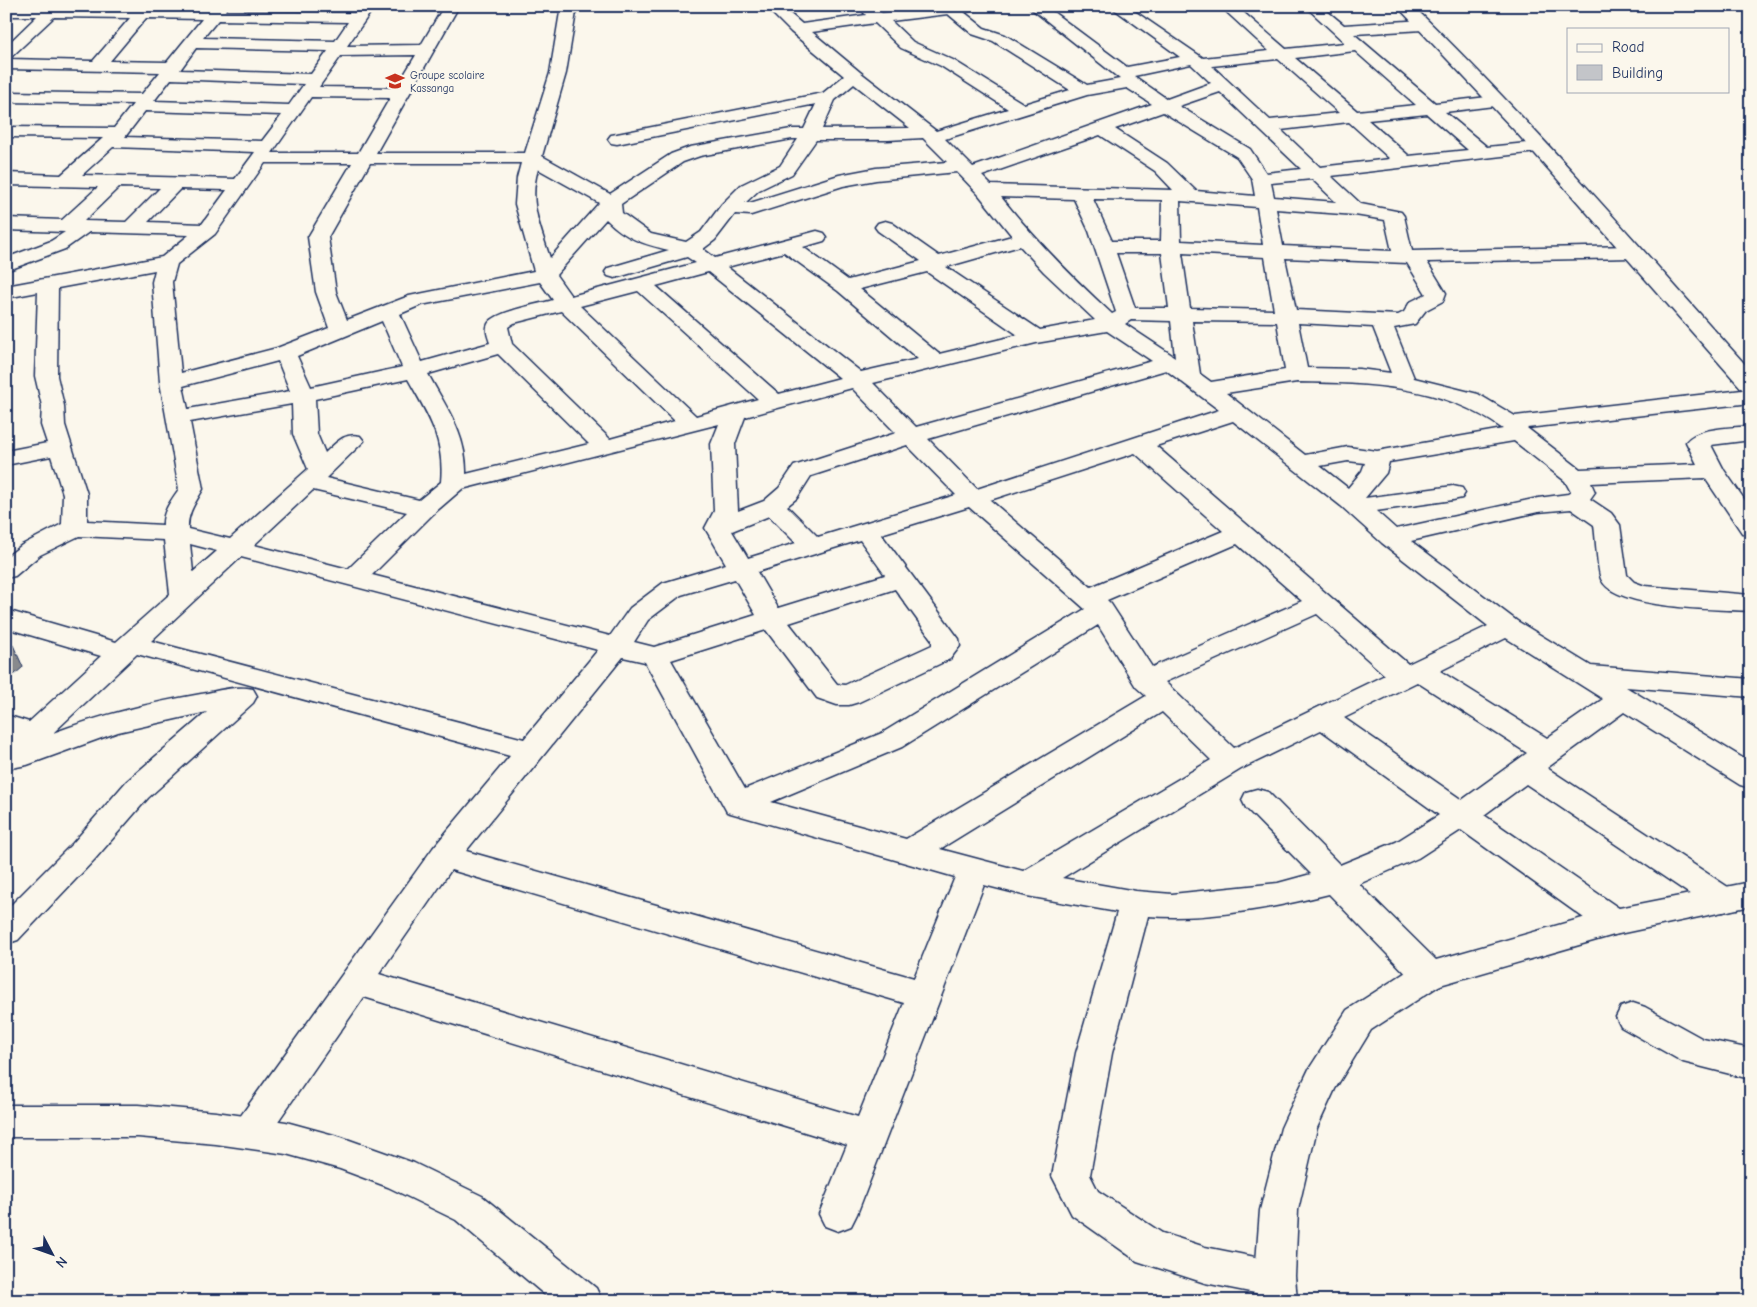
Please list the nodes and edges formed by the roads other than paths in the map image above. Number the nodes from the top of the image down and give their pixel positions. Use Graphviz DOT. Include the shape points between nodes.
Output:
graph roads {
  1 [pos="452,6"];
  2 [pos="569,6"];
  3 [pos="772,6"];
  4 [pos="865,6"];
  5 [pos="973,6"];
  6 [pos="1035,6"];
  7 [pos="1117,6"];
  8 [pos="1227,6"];
  9 [pos="1312,6"];
  10 [pos="1404,6"];
  11 [pos="950,8"];
  12 [pos="42,10"];
  13 [pos="6,11"];
  14 [pos="218,11"];
  15 [pos="143,12"];
  16 [pos="364,12"];
  17 [pos="878,18"];
  18 [pos="1423,25"];
  19 [pos="797,29"];
  20 [pos="1340,30"];
  21 [pos="193,43"];
  22 [pos="1358,46"];
  23 [pos="338,48"];
  24 [pos="426,50"];
  25 [pos="1280,54"];
  26 [pos="6,55"];
  27 [pos="1197,61"];
  28 [pos="6,64"];
  29 [pos="98,65"];
  30 [pos="170,70"];
  31 [pos="854,76"];
  32 [pos="1127,77"];
  33 [pos="312,85"];
  34 [pos="1223,85"];
  35 [pos="1084,91"];
  36 [pos="402,93"];
  37 [pos="6,97"];
  38 [pos="828,97"];
  39 [pos="1054,100"];
  40 [pos="1496,101"];
  41 [pos="144,102"];
  42 [pos="1164,105"];
  43 [pos="1430,107"];
  44 [pos="1020,109"];
  45 [pos="294,110"];
  46 [pos="725,116"];
  47 [pos="1352,116"];
  48 [pos="1095,120"];
  49 [pos="1266,126"];
  50 [pos="6,132"];
  51 [pos="801,134"];
  52 [pos="931,135"];
  53 [pos="114,137"];
  54 [pos="617,139"];
  55 [pos="1537,147"];
  56 [pos="264,152"];
  57 [pos="1484,153"];
  58 [pos="364,158"];
  59 [pos="532,158"];
  60 [pos="1405,162"];
  61 [pos="967,170"];
  62 [pos="1316,173"];
  63 [pos="6,179"];
  64 [pos="1262,179"];
  65 [pos="65,181"];
  66 [pos="114,182"];
  67 [pos="175,184"];
  68 [pos="241,185"];
  69 [pos="986,191"];
  70 [pos="1081,193"];
  71 [pos="1181,196"];
  72 [pos="611,202"];
  73 [pos="1266,202"];
  74 [pos="729,208"];
  75 [pos="1355,209"];
  76 [pos="6,224"];
  77 [pos="76,226"];
  78 [pos="885,227"];
  79 [pos="131,228"];
  80 [pos="208,230"];
  81 [pos="817,237"];
  82 [pos="1024,239"];
  83 [pos="788,244"];
  84 [pos="1105,247"];
  85 [pos="1171,247"];
  86 [pos="689,249"];
  87 [pos="1274,251"];
  88 [pos="1632,252"];
  89 [pos="1408,257"];
  90 [pos="168,262"];
  91 [pos="933,264"];
  92 [pos="6,265"];
  93 [pos="712,265"];
  94 [pos="545,275"];
  95 [pos="642,284"];
  96 [pos="48,286"];
  97 [pos="845,288"];
  98 [pos="6,292"];
  99 [pos="562,298"];
  100 [pos="388,310"];
  101 [pos="1181,314"];
  102 [pos="1287,316"];
  103 [pos="1119,319"];
  104 [pos="1381,321"];
  105 [pos="340,330"];
  106 [pos="1036,337"];
  107 [pos="502,346"];
  108 [pos="285,352"];
  109 [pos="934,361"];
  110 [pos="1168,363"];
  111 [pos="415,371"];
  112 [pos="1297,375"];
  113 [pos="856,380"];
  114 [pos="171,382"];
  115 [pos="1405,382"];
  116 [pos="1198,383"];
  117 [pos="1751,385"];
  118 [pos="303,395"];
  119 [pos="1751,396"];
  120 [pos="775,402"];
  121 [pos="735,412"];
  122 [pos="1234,413"];
  123 [pos="177,418"];
  124 [pos="691,424"];
  125 [pos="1515,428"];
  126 [pos="1751,433"];
  127 [pos="911,436"];
  128 [pos="352,441"];
  129 [pos="1139,444"];
  130 [pos="61,447"];
  131 [pos="606,447"];
  132 [pos="6,458"];
  133 [pos="1378,458"];
  134 [pos="1300,463"];
  135 [pos="1712,470"];
  136 [pos="314,476"];
  137 [pos="454,484"];
  138 [pos="1575,489"];
  139 [pos="1453,493"];
  140 [pos="973,498"];
  141 [pos="1353,504"];
  142 [pos="773,506"];
  143 [pos="424,509"];
  144 [pos="75,528"];
  145 [pos="718,528"];
  146 [pos="1751,528"];
  147 [pos="866,531"];
  148 [pos="176,533"];
  149 [pos="1241,533"];
  150 [pos="1391,538"];
  151 [pos="814,547"];
  152 [pos="234,549"];
  153 [pos="31,550"];
  154 [pos="6,556"];
  155 [pos="741,569"];
  156 [pos="6,570"];
  157 [pos="901,578"];
  158 [pos="353,579"];
  159 [pos="184,596"];
  160 [pos="1320,603"];
  161 [pos="1751,603"];
  162 [pos="1095,604"];
  163 [pos="771,618"];
  164 [pos="6,620"];
  165 [pos="1507,627"];
  166 [pos="616,647"];
  167 [pos="127,648"];
  168 [pos="655,656"];
  169 [pos="1412,674"];
  170 [pos="1585,675"];
  171 [pos="293,687"];
  172 [pos="1751,688"];
  173 [pos="1155,689"];
  174 [pos="242,696"];
  175 [pos="1623,698"];
  176 [pos="1322,717"];
  177 [pos="6,725"];
  178 [pos="34,733"];
  179 [pos="529,751"];
  180 [pos="6,759"];
  181 [pos="1536,760"];
  182 [pos="1231,762"];
  183 [pos="6,763"];
  184 [pos="1751,777"];
  185 [pos="1257,800"];
  186 [pos="738,804"];
  187 [pos="1462,815"];
  188 [pos="908,853"];
  189 [pos="444,856"];
  190 [pos="974,870"];
  191 [pos="1336,880"];
  192 [pos="1028,884"];
  193 [pos="1737,897"];
  194 [pos="1136,904"];
  195 [pos="1614,922"];
  196 [pos="6,931"];
  197 [pos="1429,975"];
  198 [pos="356,981"];
  199 [pos="925,995"];
  200 [pos="1633,1017"];
  201 [pos="1751,1062"];
  202 [pos="6,1121"];
  203 [pos="250,1132"];
  204 [pos="869,1136"];
  205 [pos="838,1214"];
  206 [pos="1276,1290"];
  207 [pos="582,1301"];
  1 -- 24 [label="street"];
  2 -- 59 [label="street" via="558,73"];
  3 -- 19 [label="street"];
  4 -- 17 [label="street"];
  5 -- 11 [label="street"];
  6 -- 32 [label="street"];
  7 -- 27 [label="street"];
  8 -- 25 [label="street"];
  9 -- 20 [label="street"];
  10 -- 18 [label="street"];
  11 -- 17 [label="street"];
  11 -- 35 [label="street" via="978,31 999,38"];
  12 -- 13 [label="street"];
  12 -- 15 [label="street"];
  12 -- 26 [label="street"];
  14 -- 15 [label="street"];
  14 -- 16 [label="street"];
  14 -- 21 [label="street"];
  15 -- 29 [label="street"];
  16 -- 23 [label="street"];
  17 -- 19 [label="street"];
  17 -- 44 [label="street" via="907,45 947,63"];
  18 -- 20 [label="street"];
  18 -- 40 [label="street"];
  19 -- 31 [label="street"];
  20 -- 22 [label="street"];
  21 -- 23 [label="street"];
  21 -- 30 [label="street"];
  22 -- 25 [label="street"];
  22 -- 43 [label="street"];
  23 -- 24 [label="street"];
  23 -- 33 [label="street"];
  24 -- 36 [label="street"];
  25 -- 27 [label="street"];
  25 -- 47 [label="street"];
  27 -- 32 [label="street"];
  27 -- 34 [label="street"];
  28 -- 29 [label="street"];
  29 -- 30 [label="street"];
  30 -- 33 [label="street"];
  30 -- 41 [label="street"];
  31 -- 38 [label="street"];
  31 -- 52 [label="street"];
  32 -- 35 [label="street"];
  32 -- 42 [label="street"];
  33 -- 36 [label="street"];
  33 -- 45 [label="street"];
  34 -- 42 [label="street"];
  34 -- 49 [label="street"];
  35 -- 39 [label="street"];
  36 -- 58 [label="street"];
  37 -- 41 [label="street"];
  38 -- 46 [label="street"];
  38 -- 51 [label="street"];
  39 -- 44 [label="street"];
  39 -- 48 [label="street"];
  40 -- 43 [label="street"];
  40 -- 55 [label="street"];
  41 -- 45 [label="street"];
  41 -- 53 [label="street"];
  42 -- 48 [label="street"];
  42 -- 64 [label="street" via="1244,153"];
  43 -- 47 [label="street"];
  43 -- 57 [label="street"];
  44 -- 52 [label="street"];
  45 -- 56 [label="street"];
  46 -- 51 [label="street"];
  46 -- 54 [label="street"];
  47 -- 49 [label="street"];
  47 -- 60 [label="street"];
  48 -- 61 [label="street"];
  48 -- 71 [label="street" via="1161,168"];
  49 -- 62 [label="street"];
  50 -- 53 [label="street"];
  51 -- 52 [label="street"];
  51 -- 72 [label="street" via="677,158"];
  51 -- 74 [label="street" via="781,174 751,187"];
  52 -- 61 [label="street"];
  53 -- 56 [label="street"];
  53 -- 65 [label="street"];
  55 -- 57 [label="street"];
  55 -- 88 [label="street"];
  56 -- 58 [label="street"];
  56 -- 68 [label="street"];
  57 -- 60 [label="street"];
  58 -- 59 [label="street"];
  58 -- 105 [label="street" via="318,237 326,292"];
  59 -- 72 [label="street"];
  59 -- 94 [label="street" via="524,204"];
  60 -- 62 [label="street"];
  61 -- 69 [label="street"];
  61 -- 74 [label="street" via="876,174 839,181 751,209"];
  62 -- 64 [label="street"];
  62 -- 75 [label="street"];
  63 -- 65 [label="street"];
  64 -- 73 [label="street"];
  65 -- 66 [label="street"];
  66 -- 67 [label="street"];
  66 -- 77 [label="street"];
  67 -- 68 [label="street"];
  67 -- 79 [label="street"];
  68 -- 80 [label="street"];
  69 -- 70 [label="street"];
  69 -- 82 [label="street"];
  70 -- 71 [label="street"];
  70 -- 84 [label="street"];
  71 -- 73 [label="street"];
  71 -- 85 [label="street"];
  72 -- 86 [label="street" via="613,215 634,232 644,238"];
  72 -- 94 [label="street"];
  73 -- 75 [label="street"];
  73 -- 87 [label="street"];
  74 -- 86 [label="street" via="707,237"];
  75 -- 89 [label="street" via="1394,216"];
  76 -- 77 [label="street"];
  77 -- 79 [label="street"];
  77 -- 92 [label="street" via="58,245"];
  78 -- 91 [label="street"];
  79 -- 80 [label="street"];
  80 -- 90 [label="street"];
  81 -- 83 [label="street"];
  82 -- 91 [label="street"];
  82 -- 103 [label="street"];
  83 -- 93 [label="street"];
  83 -- 97 [label="street"];
  84 -- 85 [label="street"];
  84 -- 103 [label="street"];
  85 -- 87 [label="street"];
  85 -- 101 [label="street"];
  86 -- 93 [label="street"];
  86 -- 99 [label="street" via="591,279"];
  87 -- 89 [label="street"];
  87 -- 102 [label="street"];
  88 -- 89 [label="street"];
  88 -- 117 [label="street"];
  89 -- 104 [label="street" via="1436,297 1417,306 1410,319"];
  90 -- 96 [label="street"];
  90 -- 114 [label="street" via="162,282"];
  91 -- 97 [label="street"];
  91 -- 106 [label="street"];
  93 -- 95 [label="street"];
  93 -- 113 [label="street"];
  94 -- 99 [label="street"];
  94 -- 100 [label="street" via="416,300"];
  95 -- 99 [label="street"];
  95 -- 120 [label="street"];
  96 -- 98 [label="street"];
  96 -- 130 [label="street" via="46,376 53,406 53,425"];
  97 -- 109 [label="street"];
  99 -- 107 [label="street" via="498,324"];
  99 -- 124 [label="street"];
  100 -- 105 [label="street"];
  100 -- 111 [label="street"];
  101 -- 102 [label="street"];
  101 -- 103 [label="street"];
  101 -- 116 [label="street"];
  102 -- 104 [label="street"];
  102 -- 112 [label="street"];
  103 -- 106 [label="street"];
  103 -- 110 [label="street"];
  104 -- 115 [label="street"];
  105 -- 108 [label="street"];
  106 -- 109 [label="street"];
  107 -- 111 [label="street"];
  107 -- 131 [label="street"];
  108 -- 114 [label="street"];
  108 -- 118 [label="street"];
  109 -- 113 [label="street"];
  110 -- 116 [label="street"];
  110 -- 127 [label="street"];
  111 -- 118 [label="street"];
  111 -- 137 [label="street" via="453,447"];
  112 -- 115 [label="street" via="1359,376"];
  112 -- 116 [label="street"];
  113 -- 120 [label="street"];
  113 -- 127 [label="street"];
  114 -- 123 [label="street"];
  115 -- 125 [label="street" via="1470,399"];
  116 -- 122 [label="street"];
  118 -- 123 [label="street"];
  118 -- 136 [label="street" via="305,434"];
  119 -- 125 [label="street"];
  120 -- 121 [label="street"];
  121 -- 124 [label="street"];
  121 -- 145 [label="street" via="723,444 726,510"];
  122 -- 129 [label="street"];
  122 -- 134 [label="street"];
  123 -- 148 [label="street" via="191,490 175,520"];
  124 -- 131 [label="street"];
  125 -- 133 [label="street"];
  125 -- 138 [label="street"];
  126 -- 135 [label="street" via="1706,438 1698,442"];
  127 -- 140 [label="street"];
  127 -- 142 [label="street" via="802,471 788,492"];
  128 -- 136 [label="street"];
  129 -- 140 [label="street"];
  129 -- 149 [label="street"];
  130 -- 132 [label="street"];
  130 -- 144 [label="street" via="75,494"];
  131 -- 137 [label="street"];
  133 -- 134 [label="street" via="1348,454"];
  133 -- 141 [label="street" via="1374,473"];
  134 -- 141 [label="street"];
  135 -- 138 [label="street"];
  135 -- 146 [label="street"];
  136 -- 143 [label="street"];
  136 -- 152 [label="street"];
  137 -- 143 [label="street"];
  138 -- 150 [label="street" via="1538,505"];
  138 -- 161 [label="street" via="1607,525 1614,578 1625,588 1641,594"];
  139 -- 141 [label="street"];
  140 -- 147 [label="street"];
  140 -- 162 [label="street"];
  141 -- 150 [label="street"];
  142 -- 145 [label="street"];
  142 -- 151 [label="street"];
  143 -- 158 [label="street"];
  144 -- 148 [label="street"];
  144 -- 153 [label="street"];
  145 -- 155 [label="street"];
  147 -- 151 [label="street"];
  147 -- 157 [label="street"];
  148 -- 152 [label="street"];
  148 -- 159 [label="street"];
  149 -- 160 [label="street"];
  149 -- 162 [label="street"];
  150 -- 165 [label="street"];
  151 -- 155 [label="street"];
  152 -- 158 [label="street"];
  152 -- 159 [label="street"];
  153 -- 154 [label="street"];
  153 -- 156 [label="street"];
  155 -- 163 [label="street"];
  155 -- 166 [label="street" via="672,589 639,614"];
  157 -- 163 [label="street"];
  157 -- 163 [label="street" via="945,639 946,646 940,652 848,695 827,691"];
  158 -- 166 [label="street"];
  159 -- 167 [label="street"];
  160 -- 169 [label="street"];
  160 -- 173 [label="street"];
  162 -- 173 [label="street"];
  162 -- 186 [label="street" via="892,740"];
  163 -- 168 [label="street"];
  164 -- 167 [label="street"];
  165 -- 169 [label="street"];
  165 -- 170 [label="street"];
  166 -- 168 [label="street"];
  166 -- 179 [label="street"];
  167 -- 171 [label="street"];
  167 -- 178 [label="street"];
  168 -- 186 [label="street"];
  169 -- 176 [label="street"];
  169 -- 181 [label="street"];
  170 -- 172 [label="street"];
  170 -- 175 [label="street"];
  171 -- 174 [label="street"];
  171 -- 179 [label="street"];
  173 -- 182 [label="street"];
  173 -- 188 [label="street"];
  174 -- 183 [label="street" via="97,728"];
  174 -- 196 [label="street" via="137,790 90,845"];
  175 -- 181 [label="street"];
  175 -- 184 [label="street"];
  176 -- 182 [label="street"];
  176 -- 187 [label="street"];
  177 -- 178 [label="street"];
  178 -- 180 [label="street"];
  179 -- 189 [label="street"];
  181 -- 187 [label="street"];
  181 -- 193 [label="street"];
  182 -- 192 [label="street"];
  185 -- 191 [label="street"];
  186 -- 188 [label="street"];
  187 -- 191 [label="street" via="1407,850"];
  187 -- 195 [label="street"];
  188 -- 190 [label="street"];
  189 -- 198 [label="street"];
  189 -- 199 [label="street"];
  190 -- 192 [label="street"];
  190 -- 199 [label="street"];
  191 -- 194 [label="street" via="1278,895 1172,906"];
  191 -- 197 [label="street"];
  192 -- 194 [label="street"];
  193 -- 195 [label="street"];
  194 -- 206 [label="street" via="1094,1053 1071,1176 1086,1203 1152,1248"];
  195 -- 197 [label="street"];
  197 -- 206 [label="street" via="1359,1020 1322,1080 1299,1128 1279,1210"];
  198 -- 203 [label="street"];
  198 -- 204 [label="street"];
  199 -- 204 [label="street"];
  200 -- 201 [label="street" via="1695,1052"];
  202 -- 203 [label="street" via="138,1121"];
  203 -- 207 [label="street" via="286,1138 401,1175 469,1208"];
  204 -- 205 [label="street"];
}
